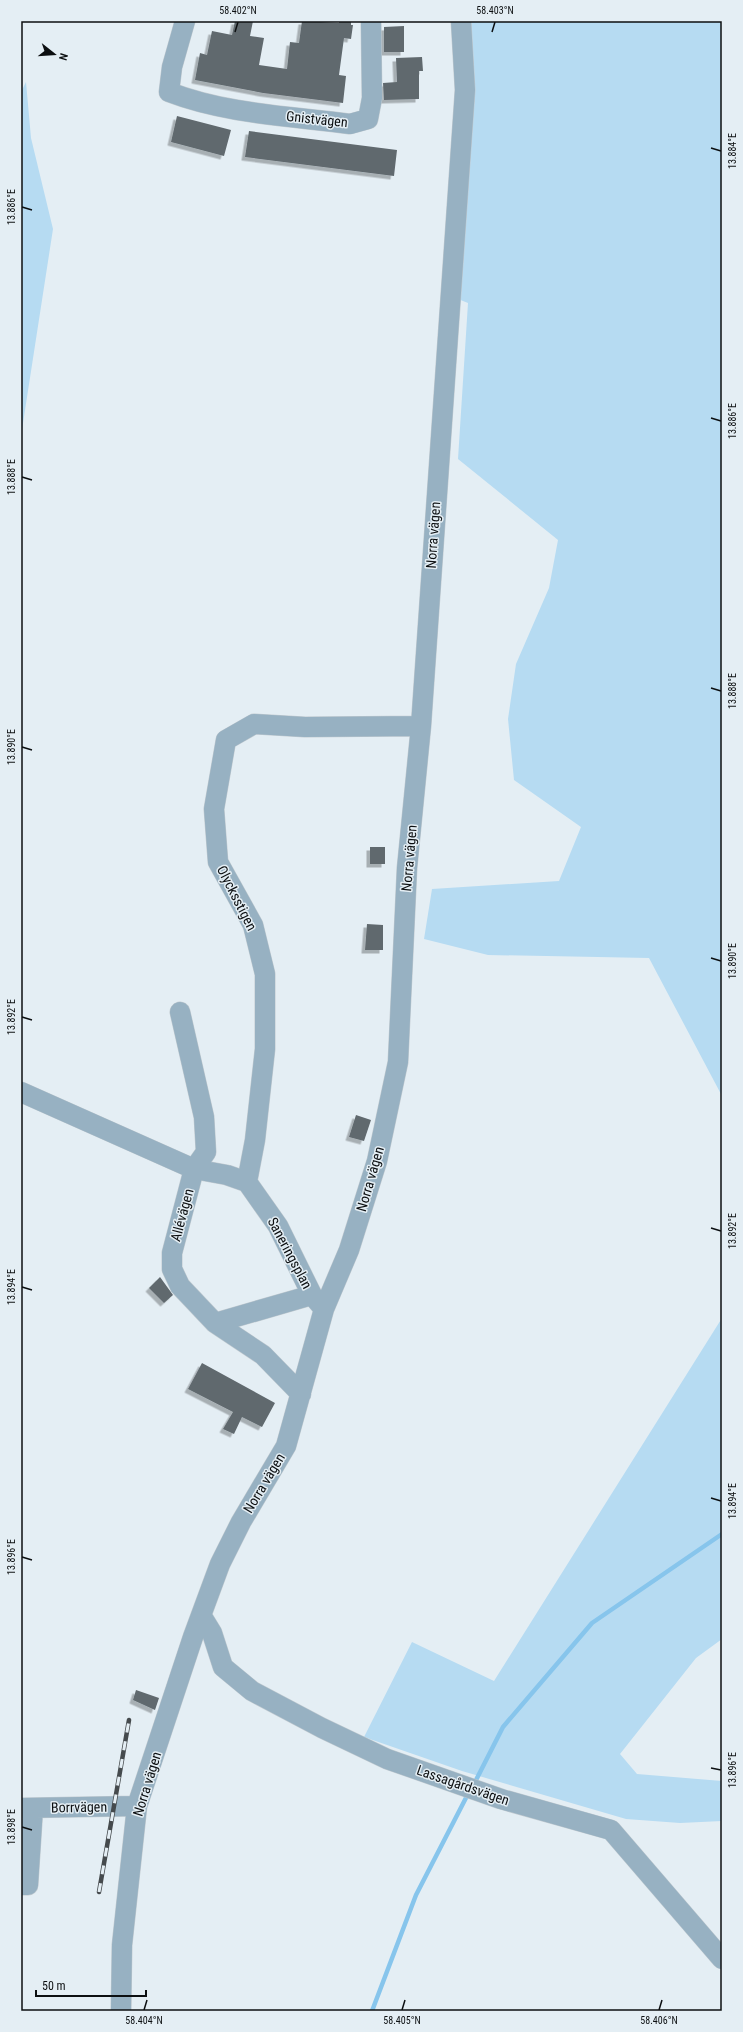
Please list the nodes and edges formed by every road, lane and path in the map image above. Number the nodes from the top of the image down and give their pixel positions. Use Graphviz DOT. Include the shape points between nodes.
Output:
graph roads {
  1 [pos="185,21"];
  2 [pos="370,21"];
  3 [pos="461,21"];
  4 [pos="421,726"];
  5 [pos="180,1012"];
  6 [pos="21,1092"];
  7 [pos="194,1169"];
  8 [pos="247,1182"];
  9 [pos="318,1302"];
  10 [pos="215,1323"];
  11 [pos="301,1394"];
  12 [pos="201,1615"];
  13 [pos="137,1806"];
  14 [pos="27,1808"];
  15 [pos="21,1885"];
  16 [pos="722,1959"];
  17 [pos="121,2011"];
  1 -- 2 [label="street, Gnistvägen" via="172,66 169,92 234,110 350,124 368,119 372,98"];
  3 -- 4 [label="street, Norra vägen" via="465,90"];
  4 -- 8 [label="street, Olycksstigen" via="305,727 254,724 226,740 214,809 218,862 253,925 265,974 266,1049"];
  4 -- 9 [label="street, Norra vägen" via="407,868 398,1062 377,1161 349,1250"];
  5 -- 7 [label="street" via="204,1117 206,1152"];
  6 -- 7 [label="street, Allévägen"];
  7 -- 8 [label="street" via="227,1175"];
  7 -- 10 [label="street, Allévägen" via="176,1232 172,1269 180,1286"];
  8 -- 9 [label="street, Saneringsplan" via="278,1226"];
  9 -- 10 [label="street"];
  9 -- 11 [label="street, Norra vägen"];
  10 -- 11 [label="street, Allévägen" via="263,1355"];
  11 -- 12 [label="street, Norra vägen" via="286,1446 241,1522 220,1564"];
  12 -- 13 [label="street, Norra vägen"];
  12 -- 16 [label="street, Lassagårdsvägen" via="212,1633 223,1667 252,1691 322,1728 387,1759 501,1799 611,1830"];
  13 -- 14 [label="street, Borrvägen"];
  13 -- 17 [label="street, Norra vägen" via="123,1937"];
  14 -- 15 [label="street" via="28,1885"];
}
